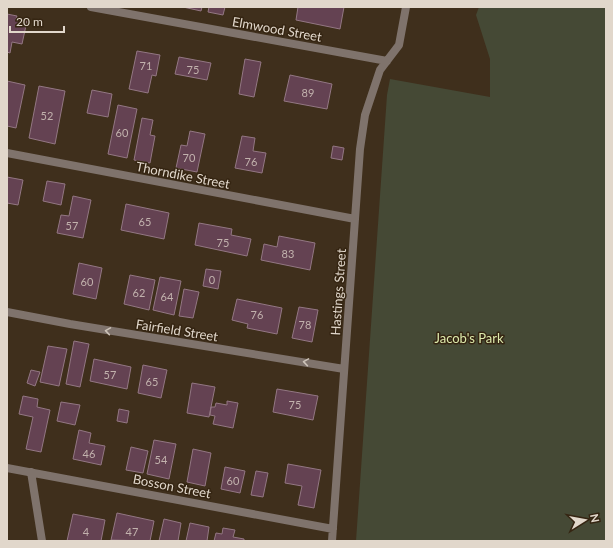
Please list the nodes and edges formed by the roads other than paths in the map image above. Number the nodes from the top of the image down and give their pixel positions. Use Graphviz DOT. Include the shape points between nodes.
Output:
graph roads {
  1 [pos="92,7"];
  2 [pos="406,7"];
  3 [pos="387,61"];
  4 [pos="7,153"];
  5 [pos="355,219"];
  6 [pos="7,312"];
  7 [pos="344,369"];
  8 [pos="7,468"];
  9 [pos="31,472"];
  10 [pos="332,529"];
  11 [pos="42,541"];
  12 [pos="332,541"];
  1 -- 3 [label="street, Elmwood Street"];
  2 -- 3 [label="street, Hastings Street" via="398,45"];
  3 -- 5 [label="street, Hastings Street" via="380,70 365,116"];
  4 -- 5 [label="street, Thorndike Street"];
  5 -- 7 [label="street, Hastings Street"];
  7 -- 6 [label="street, Fairfield Street, one-way"];
  7 -- 10 [label="street, Hastings Street"];
  8 -- 9 [label="street, Bosson Street"];
  9 -- 10 [label="street, Bosson Street"];
  9 -- 11 [label="street"];
  10 -- 12 [label="street, Hastings Street"];
}
